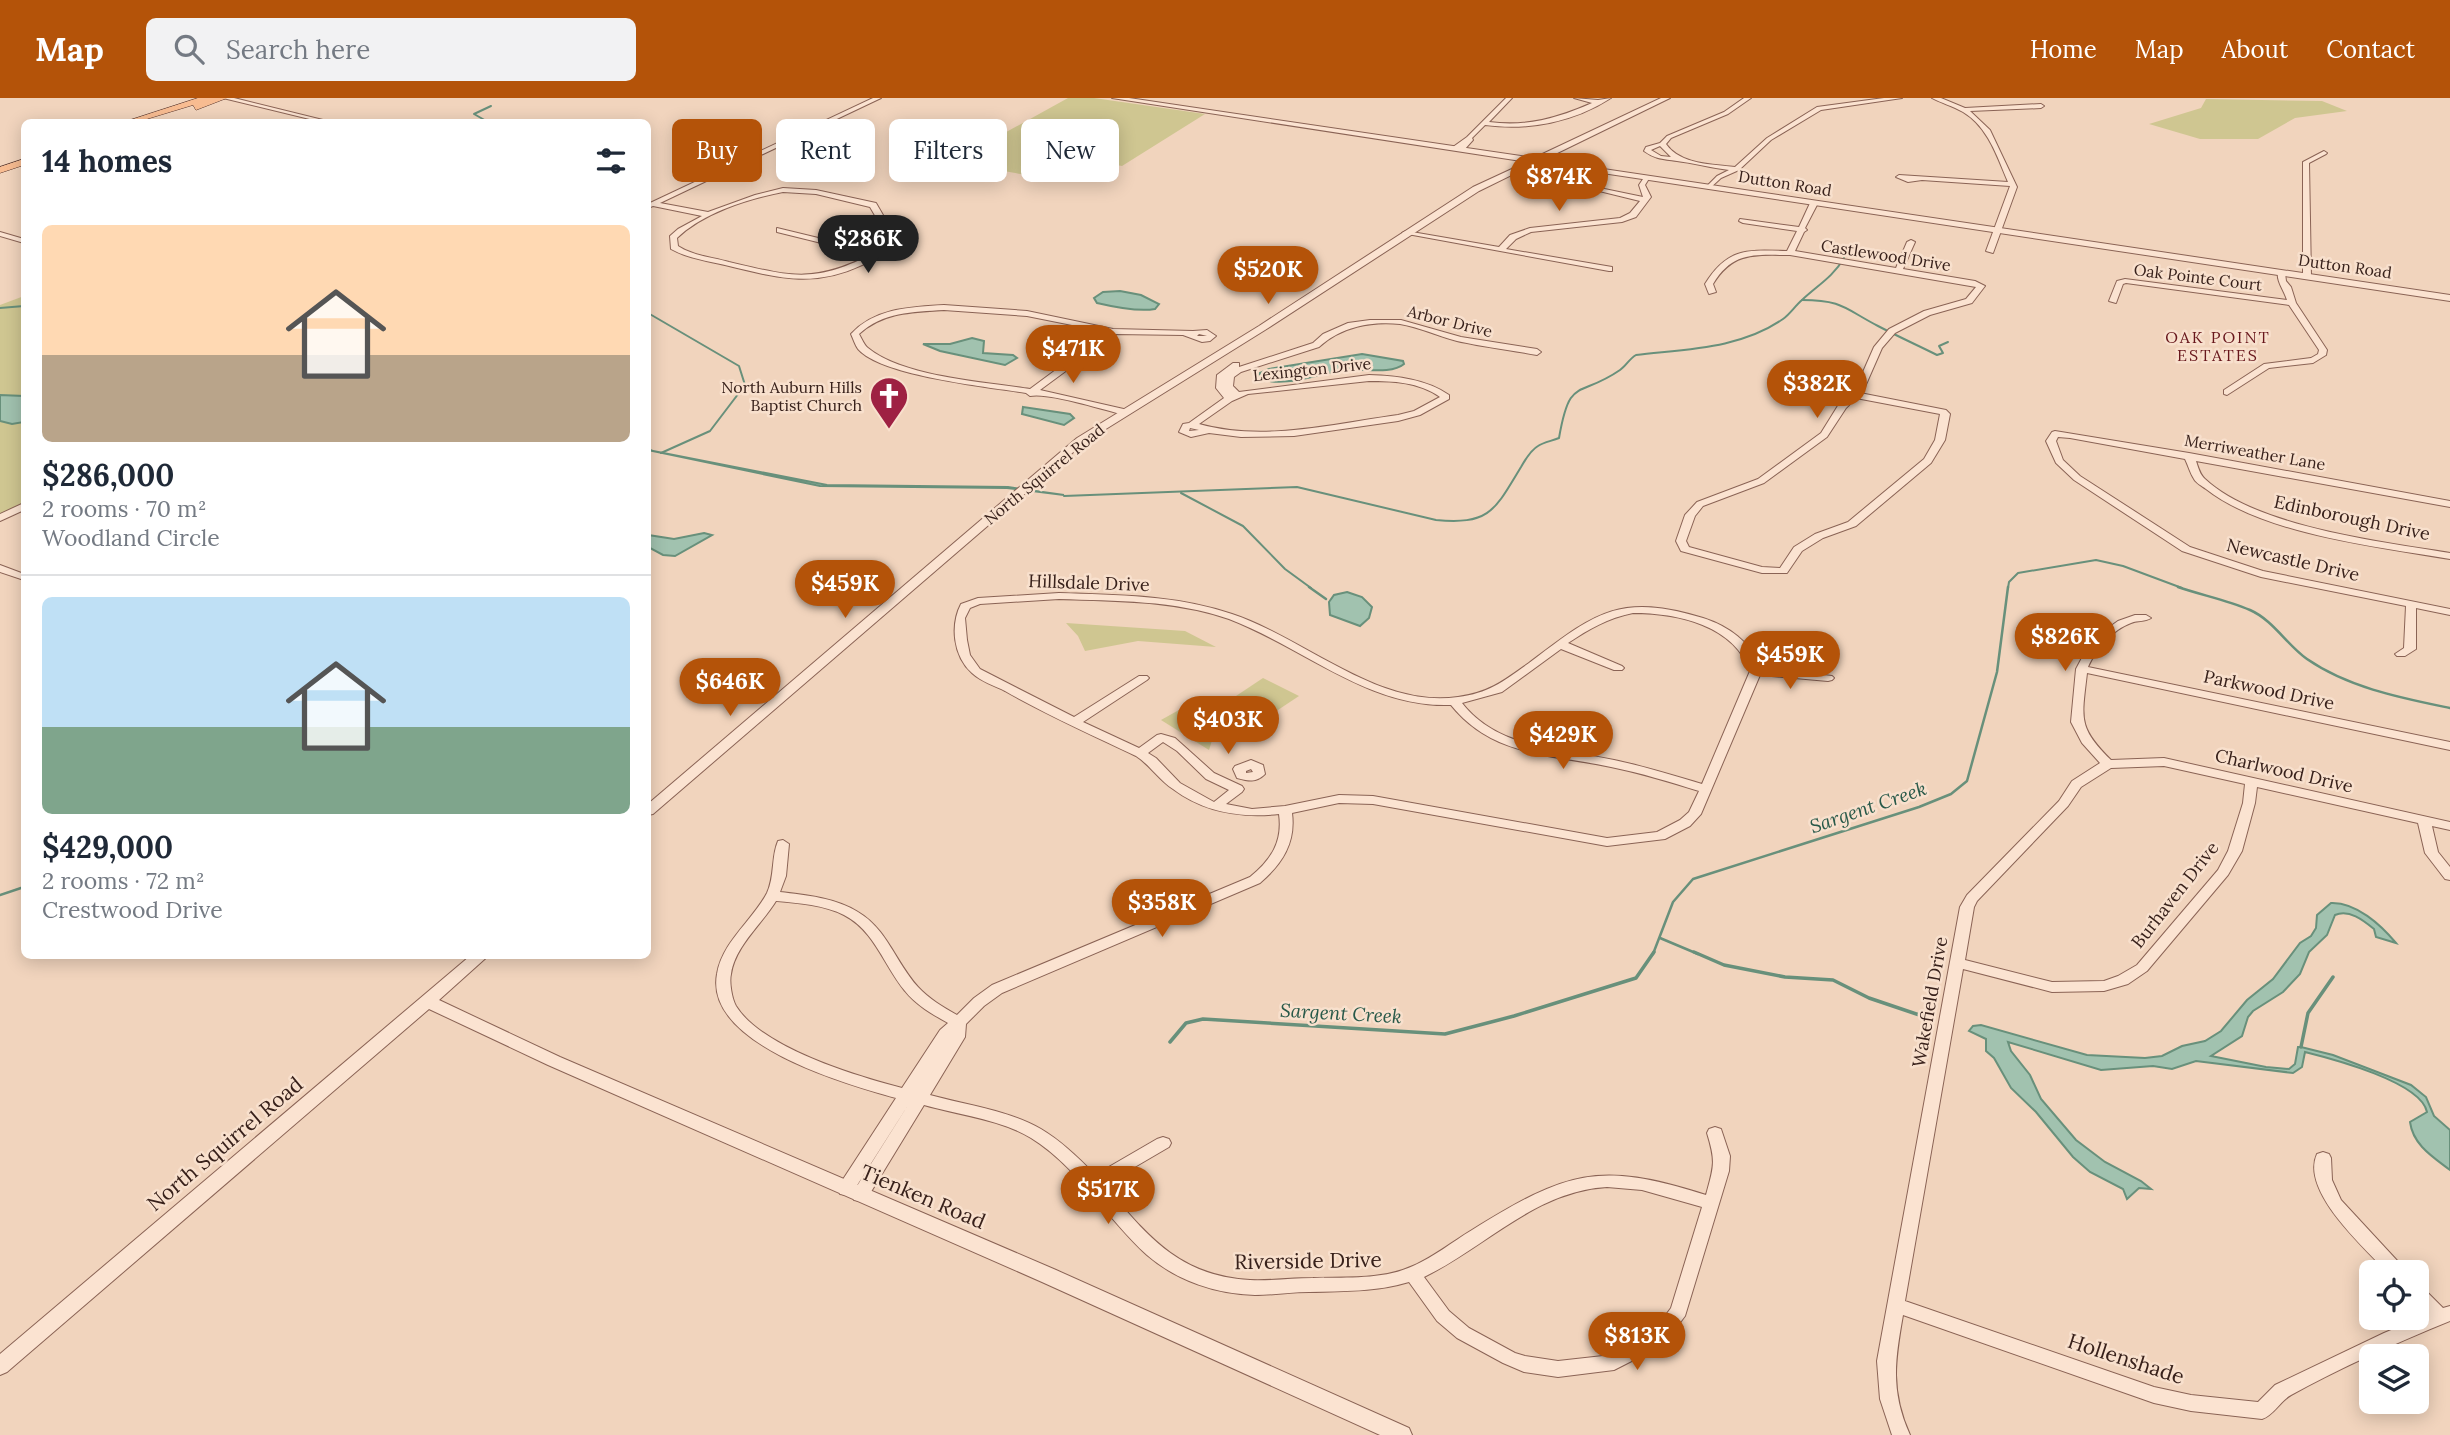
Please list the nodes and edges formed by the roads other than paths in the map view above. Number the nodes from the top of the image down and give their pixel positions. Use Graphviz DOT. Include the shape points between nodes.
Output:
graph roads {
  1 [pos="207,98"];
  2 [pos="224,98"];
  3 [pos="877,98"];
  4 [pos="1115,98"];
  5 [pos="1509,98"];
  6 [pos="1577,98"];
  7 [pos="1608,98"];
  8 [pos="1667,98"];
  9 [pos="1748,98"];
  10 [pos="1899,98"];
  11 [pos="1935,98"];
  12 [pos="1599,102"];
  13 [pos="2041,106"];
  14 [pos="1967,109"];
  15 [pos="139,119"];
  16 [pos="156,119"];
  17 [pos="315,119"];
  18 [pos="1482,123"];
  19 [pos="1662,144"];
  20 [pos="1459,148"];
  21 [pos="2324,153"];
  22 [pos="21,157"];
  23 [pos="1535,159"];
  24 [pos="1680,159"];
  25 [pos="0,163"];
  26 [pos="21,163"];
  27 [pos="1737,169"];
  28 [pos="0,170"];
  29 [pos="1727,175"];
  30 [pos="1647,177"];
  31 [pos="1659,179"];
  32 [pos="1920,179"];
  33 [pos="2013,184"];
  34 [pos="1709,187"];
  35 [pos="1590,188"];
  36 [pos="1721,189"];
  37 [pos="1645,195"];
  38 [pos="1819,204"];
  39 [pos="651,205"];
  40 [pos="651,205"];
  41 [pos="711,216"];
  42 [pos="1563,216"];
  43 [pos="1743,221"];
  44 [pos="1574,226"];
  45 [pos="780,230"];
  46 [pos="1803,230"];
  47 [pos="1998,230"];
  48 [pos="1406,233"];
  49 [pos="0,234"];
  50 [pos="21,240"];
  51 [pos="1911,242"];
  52 [pos="1501,250"];
  53 [pos="1990,251"];
  54 [pos="1790,253"];
  55 [pos="877,254"];
  56 [pos="1609,269"];
  57 [pos="1898,271"];
  58 [pos="2307,276"];
  59 [pos="2287,279"];
  60 [pos="1712,292"];
  61 [pos="2450,298"];
  62 [pos="2113,301"];
  63 [pos="2292,303"];
  64 [pos="1114,331"];
  65 [pos="1193,334"];
  66 [pos="1537,352"];
  67 [pos="1209,361"];
  68 [pos="1235,368"];
  69 [pos="2227,392"];
  70 [pos="1030,393"];
  71 [pos="1855,395"];
  72 [pos="1234,397"];
  73 [pos="1943,412"];
  74 [pos="1121,414"];
  75 [pos="1192,425"];
  76 [pos="1209,430"];
  77 [pos="2054,434"];
  78 [pos="2189,456"];
  79 [pos="2450,504"];
  80 [pos="21,508"];
  81 [pos="0,518"];
  82 [pos="2450,556"];
  83 [pos="0,568"];
  84 [pos="21,576"];
  85 [pos="2411,604"];
  86 [pos="2450,612"];
  87 [pos="2146,618"];
  88 [pos="1560,644"];
  89 [pos="2401,654"];
  90 [pos="1618,668"];
  91 [pos="2082,669"];
  92 [pos="1756,671"];
  93 [pos="1143,678"];
  94 [pos="1828,678"];
  95 [pos="1454,701"];
  96 [pos="1075,722"];
  97 [pos="2450,747"];
  98 [pos="1140,753"];
  99 [pos="2108,764"];
  100 [pos="1250,778"];
  101 [pos="2251,781"];
  102 [pos="1238,789"];
  103 [pos="1706,789"];
  104 [pos="1216,806"];
  105 [pos="651,808"];
  106 [pos="1285,810"];
  107 [pos="2424,821"];
  108 [pos="2450,827"];
  109 [pos="783,844"];
  110 [pos="2450,876"];
  111 [pos="772,896"];
  112 [pos="476,959"];
  113 [pos="1957,963"];
  114 [pos="426,1001"];
  115 [pos="959,1022"];
  116 [pos="913,1097"];
  117 [pos="1715,1133"];
  118 [pos="1163,1143"];
  119 [pos="2323,1158"];
  120 [pos="1093,1184"];
  121 [pos="853,1192"];
  122 [pos="1710,1203"];
  123 [pos="2386,1260"];
  124 [pos="1413,1274"];
  125 [pos="2429,1302"];
  126 [pos="1896,1305"];
  127 [pos="2444,1314"];
  128 [pos="0,1366"];
  129 [pos="1402,1435"];
  130 [pos="1901,1435"];
  1 -- 15 [label="main road"];
  2 -- 16 [label="main road"];
  2 -- 17 [label="street"];
  3 -- 39 [label="street"];
  4 -- 20 [label="street, Dutton Road"];
  5 -- 18 [label="street"];
  6 -- 12 [label="street"];
  7 -- 12 [label="street"];
  8 -- 23 [label="street, North Squirrel Road"];
  9 -- 19 [label="street"];
  10 -- 27 [label="street" via="1819,108 1769,139"];
  11 -- 14 [label="street"];
  12 -- 18 [label="street" via="1547,124"];
  13 -- 14 [label="street"];
  14 -- 33 [label="street" via="1989,131"];
  18 -- 20 [label="street"];
  19 -- 24 [label="street"];
  19 -- 24 [label="street" via="1647,151 1660,158"];
  20 -- 23 [label="street, Dutton Road"];
  21 -- 58 [label="street" via="2306,162"];
  22 -- 25 [label="main road"];
  23 -- 30 [label="street, Dutton Road"];
  23 -- 48 [label="street, North Squirrel Road"];
  24 -- 27 [label="street"];
  26 -- 28 [label="main road"];
  27 -- 29 [label="street"];
  29 -- 34 [label="street"];
  29 -- 36 [label="street"];
  30 -- 31 [label="street, Dutton Road"];
  30 -- 37 [label="street" via="1642,185"];
  31 -- 34 [label="street, Dutton Road"];
  31 -- 37 [label="street"];
  32 -- 33 [label="street"];
  33 -- 47 [label="street"];
  34 -- 36 [label="street, Dutton Road"];
  35 -- 37 [label="street"];
  36 -- 38 [label="street, Dutton Road"];
  37 -- 44 [label="street" via="1633,215 1622,220"];
  38 -- 46 [label="street"];
  38 -- 47 [label="street, Dutton Road"];
  40 -- 41 [label="street"];
  41 -- 55 [label="street" via="761,194 783,190 867,203 877,208 894,238"];
  41 -- 55 [label="street" via="676,234 674,247 799,279 832,275"];
  42 -- 44 [label="street"];
  43 -- 46 [label="street"];
  44 -- 52 [label="street" via="1520,233"];
  45 -- 55 [label="street"];
  46 -- 54 [label="street"];
  47 -- 53 [label="street"];
  47 -- 59 [label="street, Dutton Road"];
  48 -- 52 [label="street"];
  48 -- 67 [label="street, North Squirrel Road"];
  49 -- 50 [label="street"];
  51 -- 57 [label="street"];
  52 -- 56 [label="street"];
  54 -- 57 [label="street, Castlewood Drive"];
  54 -- 60 [label="street" via="1731,258 1713,276"];
  57 -- 71 [label="street, Castlewood Drive" via="1981,286 1969,301 1927,313 1892,331 1878,347"];
  58 -- 59 [label="street, Dutton Road"];
  58 -- 61 [label="street, Dutton Road"];
  59 -- 63 [label="street"];
  62 -- 63 [label="street, Oak Pointe Court" via="2125,281"];
  63 -- 69 [label="street" via="2322,355 2267,366"];
  64 -- 65 [label="street"];
  64 -- 70 [label="street"];
  64 -- 70 [label="street" via="1028,313 956,309 886,314 866,322 855,334 863,351 882,361"];
  66 -- 68 [label="street, Arbor Drive" via="1401,323 1370,322 1345,327 1316,345"];
  67 -- 68 [label="street, Arbor Drive"];
  67 -- 74 [label="street, North Squirrel Road"];
  68 -- 72 [label="street" via="1229,387"];
  70 -- 74 [label="street"];
  71 -- 73 [label="street"];
  71 -- 73 [label="street" via="1836,414 1825,435 1770,476 1693,509 1684,532 1685,549 1780,571 1789,566 1798,549 1852,524 1928,461 1940,440"];
  72 -- 75 [label="street, Lexington Drive"];
  72 -- 76 [label="street, Lexington Drive" via="1271,388 1369,378 1405,381 1446,397 1398,418 1260,435"];
  74 -- 105 [label="street, North Squirrel Road" via="1081,440"];
  75 -- 76 [label="street" via="1184,432"];
  77 -- 78 [label="street, Merriweather Lane"];
  77 -- 85 [label="street, Newcastle Drive" via="2053,447 2067,469 2174,543 2253,572"];
  78 -- 79 [label="street, Merriweather Lane"];
  78 -- 82 [label="street, Edinborough Drive" via="2199,480 2263,518"];
  80 -- 81 [label="street"];
  83 -- 84 [label="street"];
  85 -- 86 [label="street, Newcastle Drive"];
  85 -- 89 [label="street" via="2410,649"];
  87 -- 91 [label="street" via="2131,619 2113,630"];
  88 -- 90 [label="street"];
  88 -- 92 [label="street, Hillsdale Drive" via="1614,611 1660,610 1722,630 1747,651"];
  88 -- 95 [label="street, Hillsdale Drive" via="1500,690"];
  91 -- 97 [label="street, Parkwood Drive"];
  91 -- 99 [label="street" via="2078,731"];
  92 -- 94 [label="street"];
  92 -- 103 [label="street, Hillsdale Drive"];
  93 -- 96 [label="street"];
  95 -- 96 [label="street, Hillsdale Drive" via="1389,692 1234,617 1204,609 1059,596 978,601 965,606 961,640 969,664 986,678"];
  95 -- 103 [label="street" via="1469,722 1496,738"];
  96 -- 98 [label="street, Hillsdale Drive"];
  98 -- 102 [label="street" via="1161,738 1171,741 1210,775"];
  98 -- 104 [label="street, Hillsdale Drive" via="1189,796"];
  99 -- 101 [label="street, Charlwood Drive" via="2164,762"];
  99 -- 113 [label="street, Wakefield Drive" via="2076,784 2064,803 1972,898"];
  100 -- 102 [label="street"];
  101 -- 107 [label="street, Charlwood Drive"];
  101 -- 113 [label="street, Burhaven Drive" via="2235,851 2223,872 2142,968 2123,980 2104,986 2052,987"];
  102 -- 104 [label="street"];
  103 -- 106 [label="street, Hillsdale Drive" via="1695,814 1685,823 1660,836 1625,842 1588,840 1373,800 1339,799"];
  104 -- 106 [label="street, Hillsdale Drive" via="1252,813"];
  106 -- 115 [label="street" via="1286,843 1276,862 1255,880 997,989"];
  107 -- 108 [label="street, Charlwood Drive"];
  107 -- 110 [label="street" via="2432,853"];
  109 -- 111 [label="street, Riverside Drive"];
  111 -- 115 [label="street" via="828,904 858,918 919,997"];
  111 -- 116 [label="street, Riverside Drive" via="736,948 723,976 723,992 732,1016 770,1046"];
  112 -- 114 [label="street, North Squirrel Road"];
  113 -- 126 [label="street, Wakefield Drive"];
  114 -- 121 [label="street, Tienken Road"];
  114 -- 128 [label="street, North Squirrel Road"];
  115 -- 116 [label="street" via="958,1037"];
  116 -- 120 [label="street, Riverside Drive" via="1037,1132"];
  116 -- 121 [label="street"];
  117 -- 122 [label="street" via="1722,1164"];
  118 -- 120 [label="street"];
  119 -- 123 [label="street" via="2324,1180 2335,1204"];
  120 -- 124 [label="street, Riverside Drive" via="1169,1261 1205,1280 1246,1287 1363,1283"];
  121 -- 129 [label="street, Tienken Road"];
  122 -- 124 [label="street, Riverside Drive" via="1642,1184 1571,1185"];
  122 -- 124 [label="street" via="1683,1299 1669,1328 1657,1340 1614,1363 1558,1369 1509,1358 1463,1333 1443,1315"];
  125 -- 127 [label="street"];
  126 -- 127 [label="street, Hollenshade" via="2154,1395 2191,1404 2262,1410 2281,1391"];
  126 -- 130 [label="street, Wakefield Drive" via="1885,1386 1890,1413"];
}
